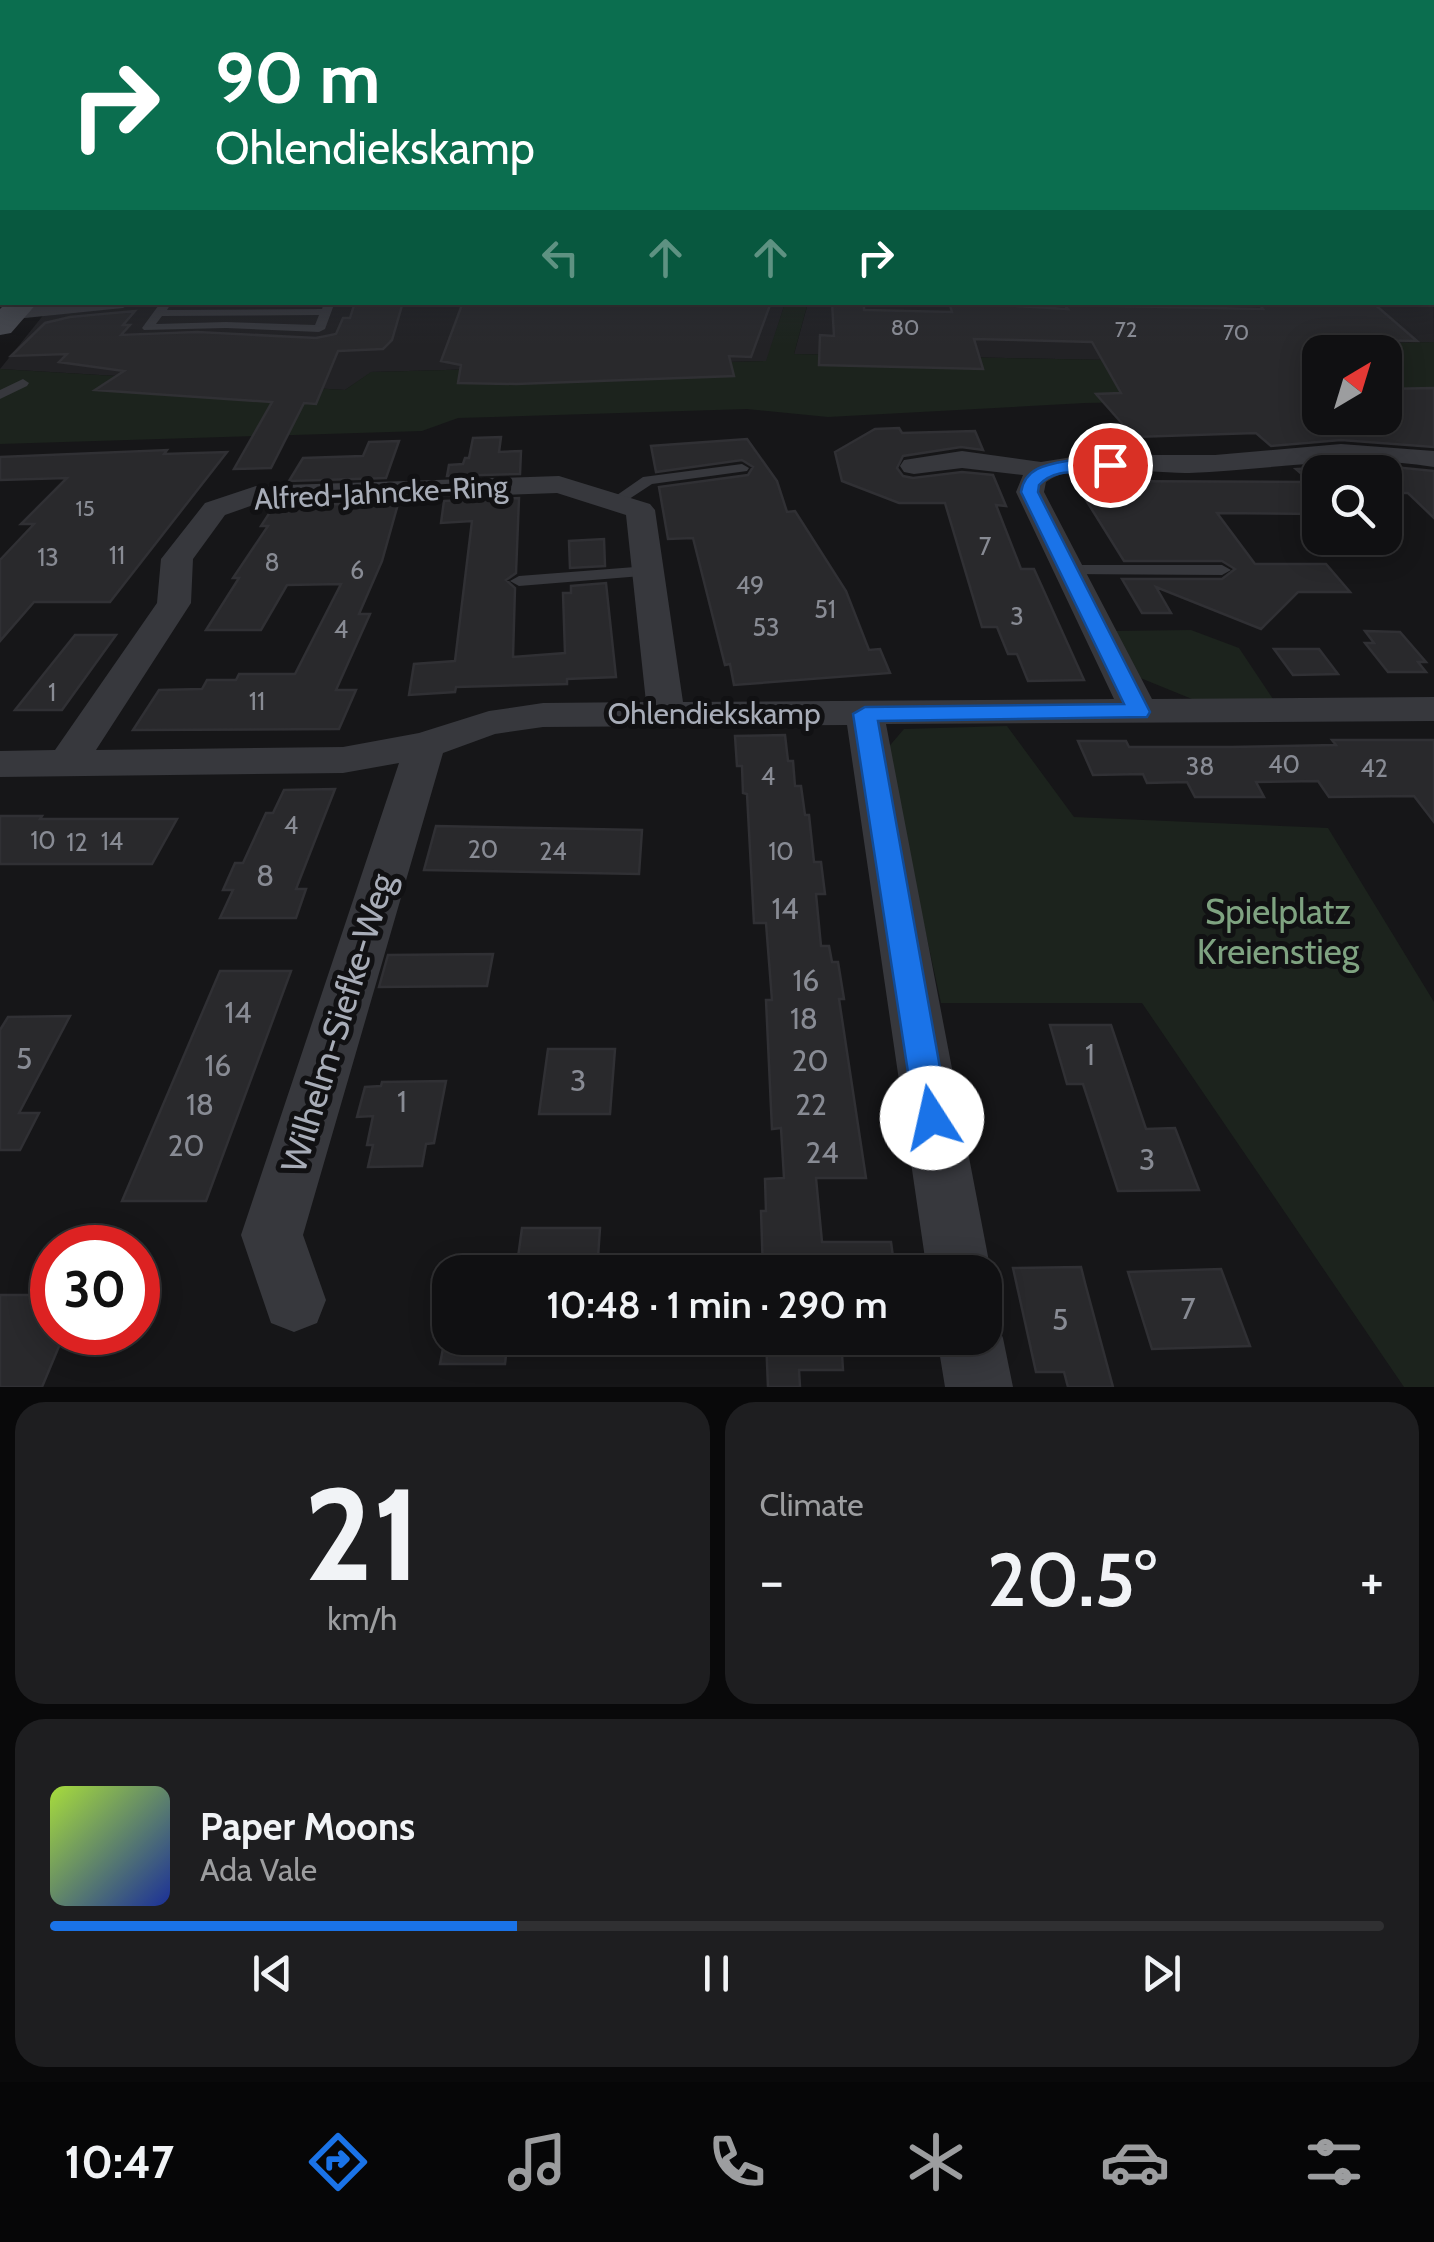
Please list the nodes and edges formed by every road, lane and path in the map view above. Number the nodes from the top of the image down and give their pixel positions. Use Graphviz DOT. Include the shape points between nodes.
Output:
graph roads {
  1 [pos="78,305"];
  2 [pos="328,307"];
  3 [pos="163,308"];
  4 [pos="18,309"];
  5 [pos="23,383"];
  6 [pos="0,395"];
  7 [pos="1434,458"];
  8 [pos="914,466"];
  9 [pos="742,468"];
  10 [pos="1043,471"];
  11 [pos="615,502"];
  12 [pos="1070,570"];
  13 [pos="1222,570"];
  14 [pos="648,571"];
  15 [pos="519,581"];
  16 [pos="1434,708"];
  17 [pos="1138,712"];
  18 [pos="666,714"];
  19 [pos="865,714"];
  20 [pos="425,745"];
  21 [pos="0,764"];
  22 [pos="66,764"];
  23 [pos="956,1255"];
  24 [pos="294,1300"];
  25 [pos="973,1355"];
  26 [pos="979,1387"];
  1 -- 4 [label="street"];
  2 -- 3 [label="lane"];
  2 -- 3 [label="lane" via="319,329 148,328"];
  5 -- 6 [label="lane"];
  7 -- 10 [label="street" via="1387,450 1187,465 1072,464"];
  8 -- 10 [label="street" via="995,460"];
  9 -- 11 [label="lane" via="648,480"];
  10 -- 12 [label="street" via="1030,492"];
  11 -- 14 [label="street" via="640,510"];
  11 -- 22 [label="street, Alfred-Jahncke-Ring" via="560,484 256,496 215,509 178,559 174,603"];
  12 -- 13 [label="lane"];
  12 -- 17 [label="street"];
  14 -- 15 [label="lane"];
  14 -- 18 [label="street"];
  16 -- 17 [label="street, Ohlendiekskamp"];
  17 -- 19 [label="street, Ohlendiekskamp"];
  18 -- 19 [label="street, Ohlendiekskamp"];
  18 -- 20 [label="street, Ohlendiekskamp" via="543,714 489,723"];
  19 -- 23 [label="street"];
  20 -- 22 [label="street, Ohlendiekskamp" via="343,760"];
  20 -- 24 [label="street, Wilhelm-Siefke-Weg" via="272,1234"];
  21 -- 22 [label="street, Ohlendiekskamp"];
  25 -- 26 [label="street"];
}
